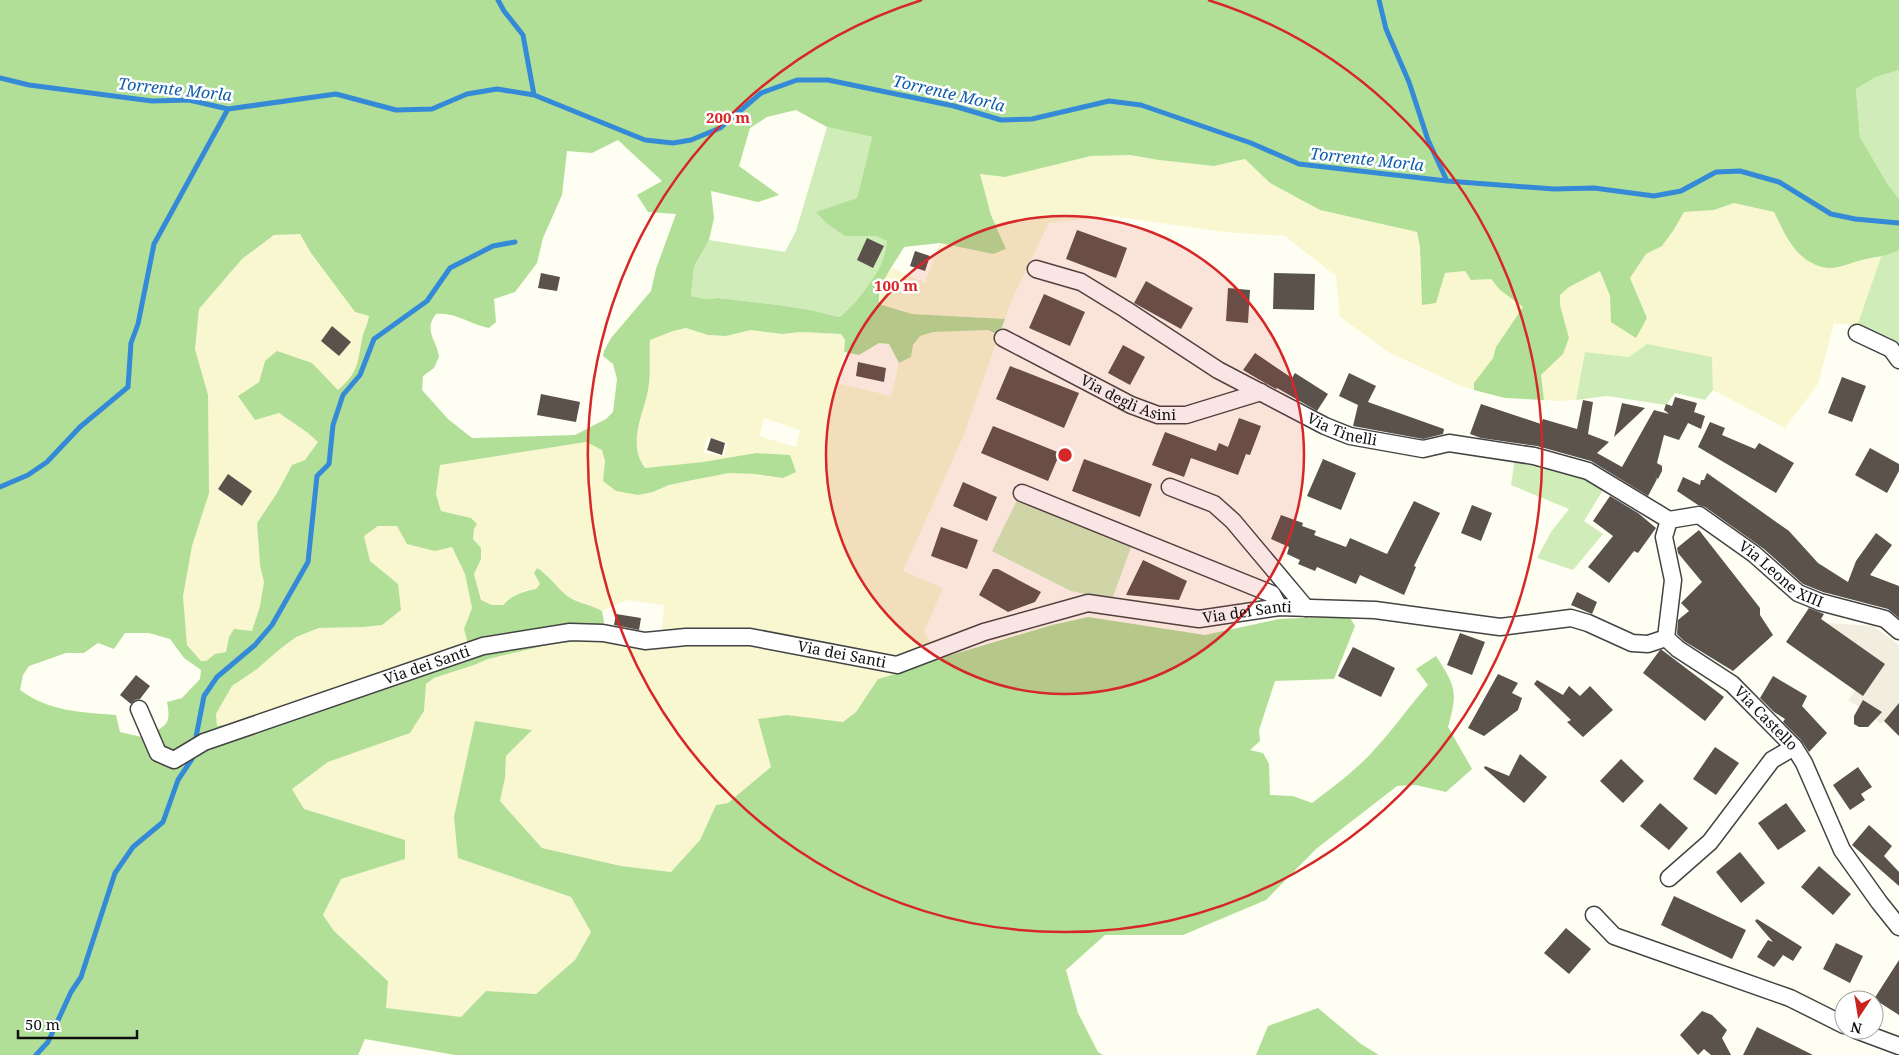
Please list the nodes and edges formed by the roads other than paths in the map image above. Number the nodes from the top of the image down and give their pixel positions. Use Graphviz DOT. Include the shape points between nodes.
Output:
graph roads {
  1 [pos="1036,269"];
  2 [pos="1857,333"];
  3 [pos="1003,338"];
  4 [pos="1899,360"];
  5 [pos="1261,392"];
  6 [pos="1170,487"];
  7 [pos="1022,493"];
  8 [pos="1669,520"];
  9 [pos="1280,607"];
  10 [pos="1306,608"];
  11 [pos="1899,631"];
  12 [pos="1666,638"];
  13 [pos="139,709"];
  14 [pos="1794,747"];
  15 [pos="1669,878"];
  16 [pos="1594,915"];
  17 [pos="1899,927"];
  18 [pos="1834,1020"];
  19 [pos="1883,1040"];
  20 [pos="1899,1046"];
  1 -- 5 [label="street, Via Tinelli" via="1081,282 1218,370"];
  2 -- 4 [label="street" via="1891,349"];
  3 -- 5 [label="street, Via degli Asini" via="1131,405 1158,415 1186,415"];
  5 -- 8 [label="street, Via Tinelli" via="1350,436 1423,449 1450,443 1534,456 1588,471"];
  6 -- 10 [label="street" via="1214,504 1233,521"];
  7 -- 9 [label="street" via="1272,594"];
  8 -- 11 [label="street, Via Leone XIII" via="1700,515 1754,554 1798,593 1885,619"];
  8 -- 12 [label="street" via="1664,537 1673,580"];
  9 -- 10 [label="street, Via dei Santi"];
  9 -- 13 [label="street, Via dei Santi" via="1199,619 1088,603 984,632 896,665 750,637 645,641 603,633 570,632 484,646 204,742 174,760 158,753"];
  10 -- 12 [label="street, Via dei Santi" via="1375,610 1500,627 1571,618 1632,643 1648,644"];
  12 -- 14 [label="street, Via Castello" via="1678,650 1732,684"];
  14 -- 15 [label="street" via="1772,760 1710,842"];
  14 -- 17 [label="street, Via Castello" via="1842,850"];
  16 -- 18 [label="street" via="1614,936 1790,998"];
  19 -- 20 [label="street"];
}
